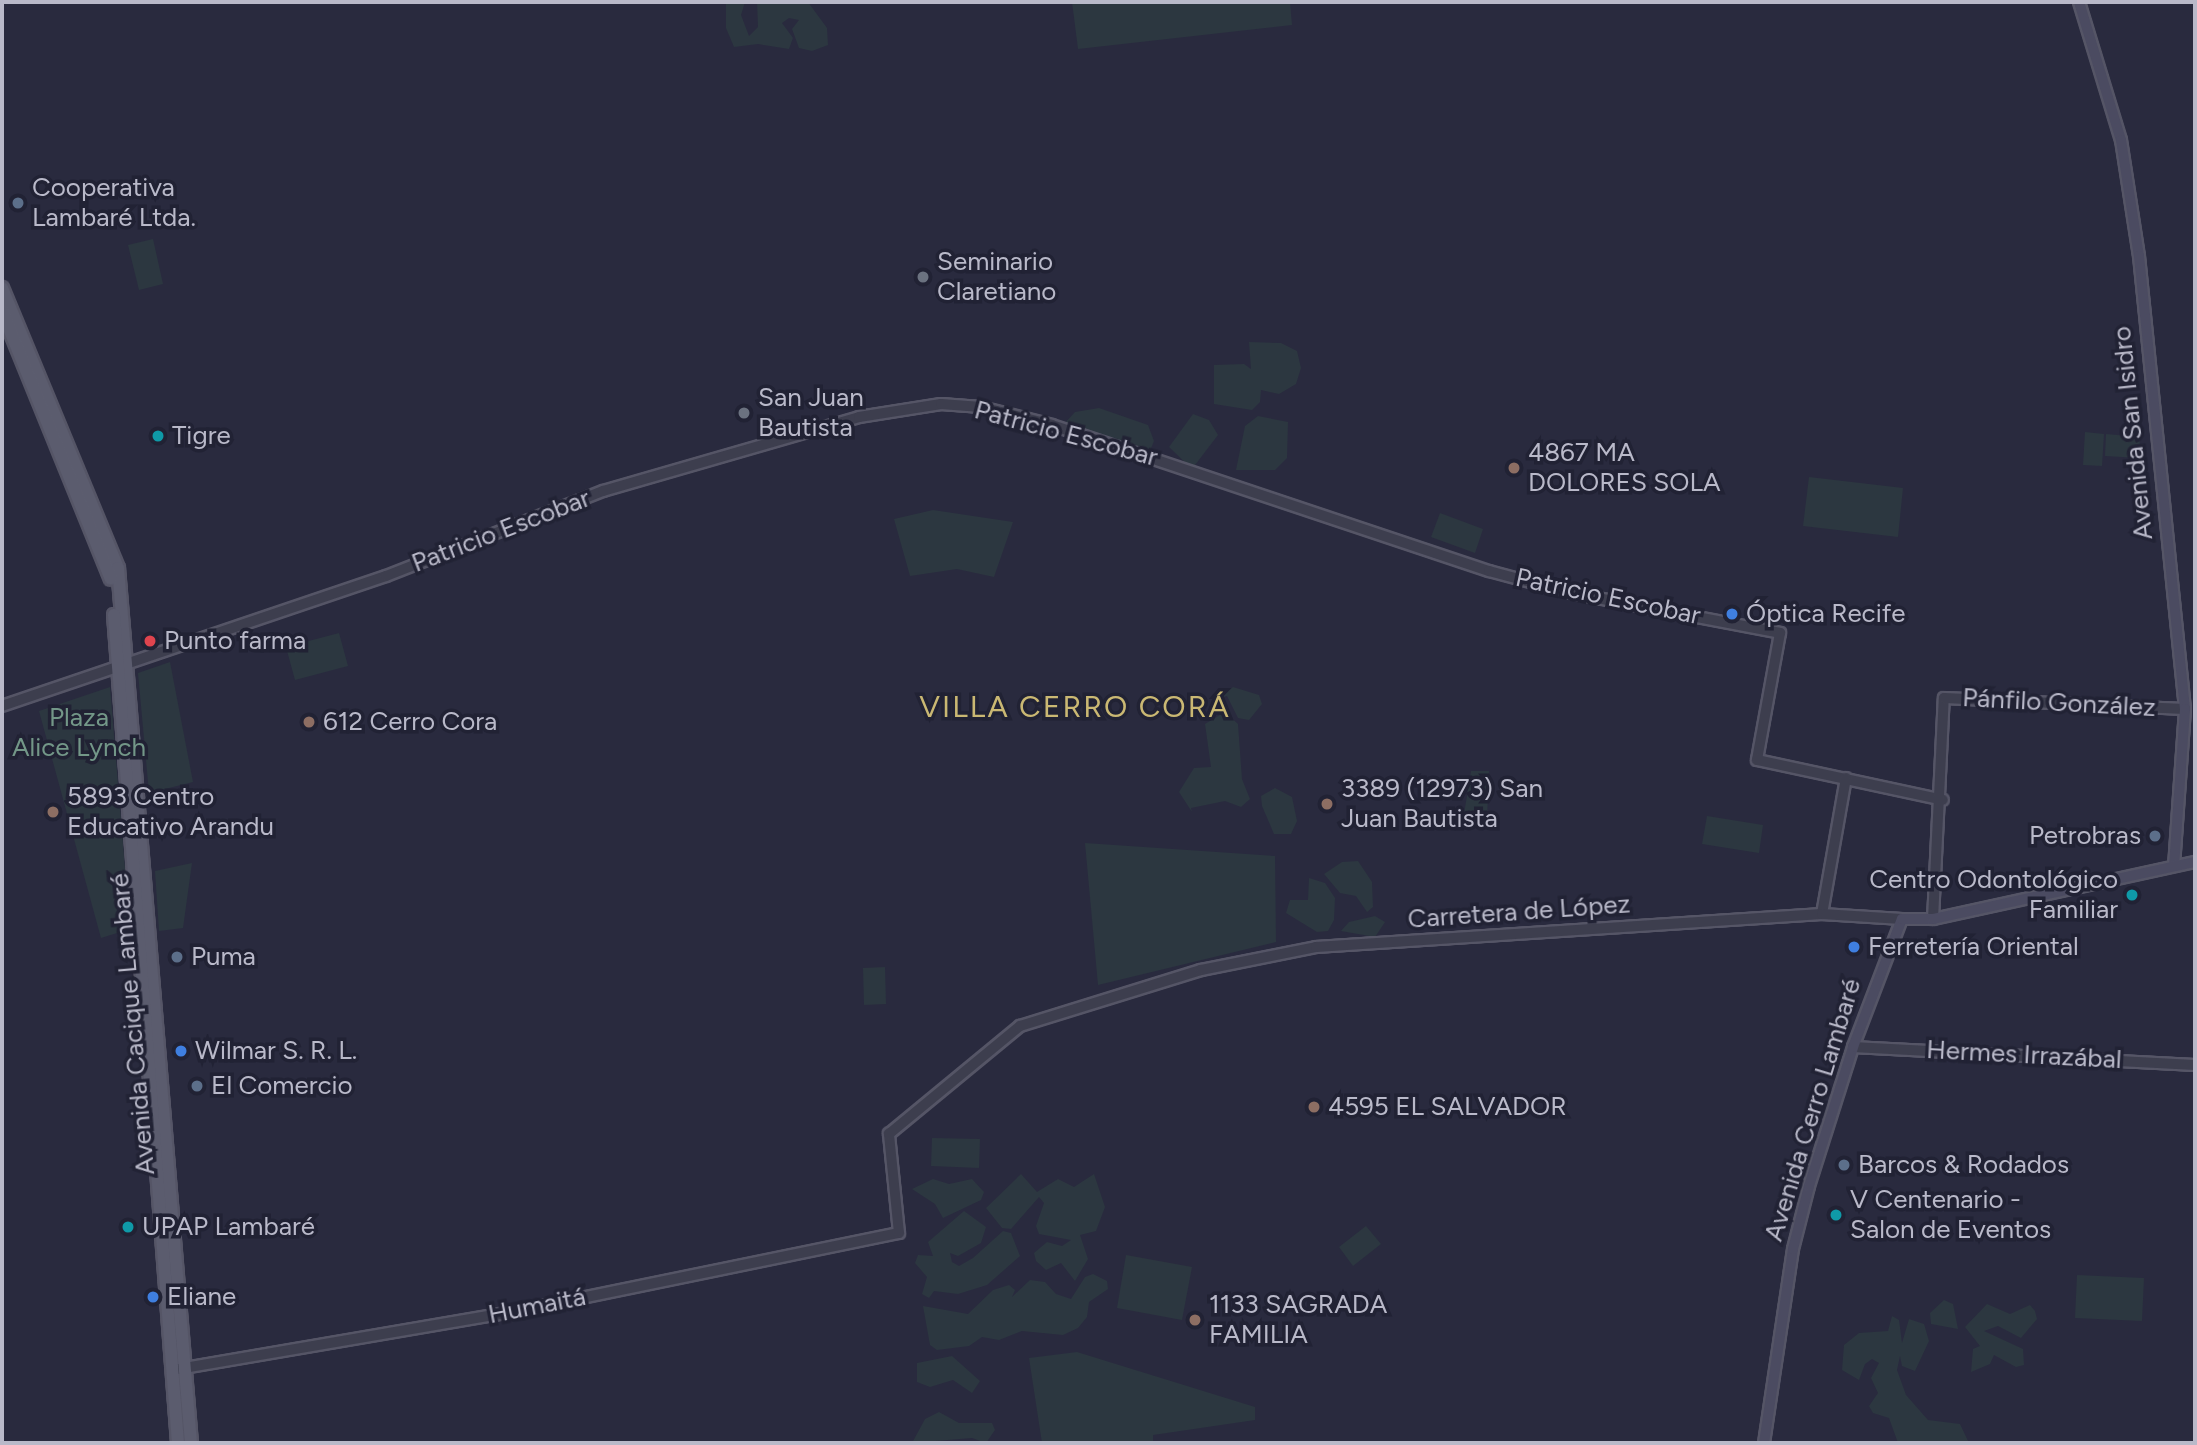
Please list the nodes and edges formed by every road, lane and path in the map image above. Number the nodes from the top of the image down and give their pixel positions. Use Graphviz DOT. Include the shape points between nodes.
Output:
graph roads {
  1 [pos="2079,2"];
  2 [pos="2,288"];
  3 [pos="2,311"];
  4 [pos="123,667"];
  5 [pos="2,706"];
  6 [pos="2185,709"];
  7 [pos="1846,778"];
  8 [pos="1943,800"];
  9 [pos="2195,862"];
  10 [pos="2174,866"];
  11 [pos="1822,914"];
  12 [pos="1902,919"];
  13 [pos="1934,919"];
  14 [pos="1853,1047"];
  15 [pos="2195,1065"];
  16 [pos="899,1233"];
  17 [pos="179,1369"];
  18 [pos="178,1443"];
  19 [pos="191,1443"];
  20 [pos="1764,1443"];
  1 -- 6 [label="main road, Avenida San Isidro" via="2116,117 2139,256"];
  2 -- 4 [label="main road, Avenida Cacique Lambaré" via="113,554"];
  3 -- 4 [label="main road, Avenida Cacique Lambaré" via="110,571"];
  4 -- 5 [label="street, Patricio Escobar"];
  4 -- 7 [label="street, Patricio Escobar" via="386,576 603,491 859,417 941,404 981,407 1052,425 1501,574 1780,633 1757,760"];
  4 -- 17 [label="main road, Avenida Cacique Lambaré"];
  6 -- 8 [label="street, Pánfilo González" via="1944,698"];
  6 -- 10 [label="main road, Avenida San Isidro"];
  7 -- 8 [label="street"];
  7 -- 11 [label="street"];
  8 -- 13 [label="street, Pánfilo González"];
  9 -- 10 [label="main road, Carretera de López"];
  10 -- 13 [label="main road, Carretera de López"];
  11 -- 12 [label="street, Carretera de López"];
  11 -- 16 [label="street, Carretera de López" via="1289,950 1213,967 1020,1026 889,1134"];
  12 -- 13 [label="main road, Carretera de López"];
  12 -- 14 [label="main road, Avenida Cerro Lambaré"];
  14 -- 15 [label="street, Hermes Irrazábal"];
  14 -- 20 [label="main road, Avenida Cerro Lambaré" via="1793,1249"];
  16 -- 17 [label="street, Humaitá" via="518,1311"];
  17 -- 18 [label="main road, Avenida Cacique Lambaré"];
  17 -- 19 [label="main road, Avenida Cacique Lambaré"];
}
